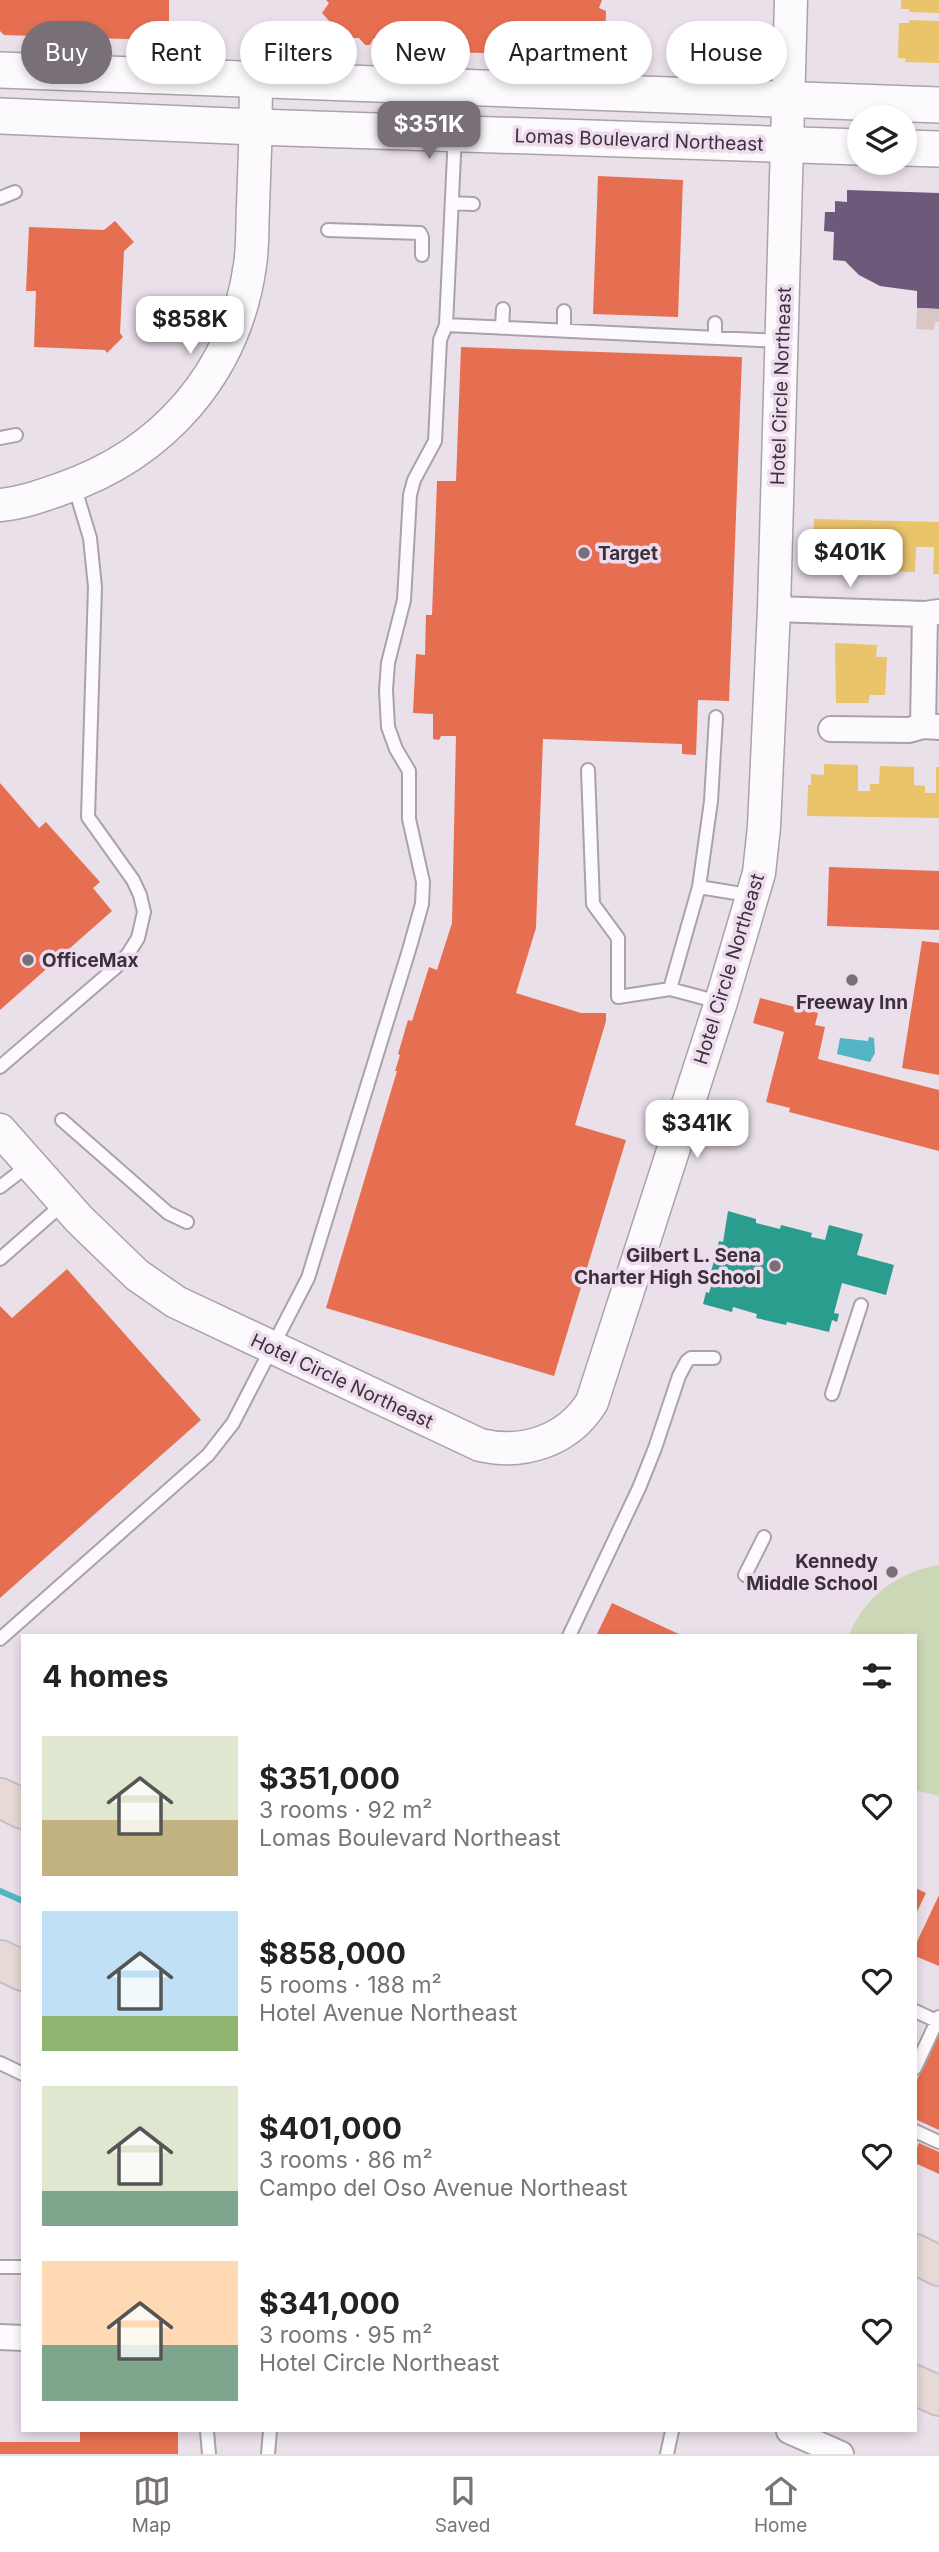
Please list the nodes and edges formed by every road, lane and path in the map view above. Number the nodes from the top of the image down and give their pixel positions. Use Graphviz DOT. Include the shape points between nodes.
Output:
graph roads {
  1 [pos="791,0"];
  2 [pos="0,70"];
  3 [pos="240,78"];
  4 [pos="357,83"];
  5 [pos="256,84"];
  6 [pos="789,100"];
  7 [pos="939,104"];
  8 [pos="0,116"];
  9 [pos="256,127"];
  10 [pos="455,134"];
  11 [pos="789,145"];
  12 [pos="847,147"];
  13 [pos="917,148"];
  14 [pos="939,149"];
  15 [pos="15,192"];
  16 [pos="0,198"];
  17 [pos="452,203"];
  18 [pos="473,204"];
  19 [pos="328,229"];
  20 [pos="422,255"];
  21 [pos="503,309"];
  22 [pos="564,310"];
  23 [pos="715,323"];
  24 [pos="446,325"];
  25 [pos="502,328"];
  26 [pos="564,331"];
  27 [pos="715,338"];
  28 [pos="782,342"];
  29 [pos="16,435"];
  30 [pos="0,438"];
  31 [pos="74,485"];
  32 [pos="0,505"];
  33 [pos="774,609"];
  34 [pos="932,613"];
  35 [pos="716,717"];
  36 [pos="931,727"];
  37 [pos="831,729"];
  38 [pos="588,770"];
  39 [pos="699,887"];
  40 [pos="754,896"];
  41 [pos="670,989"];
  42 [pos="721,1002"];
  43 [pos="0,1067"];
  44 [pos="62,1120"];
  45 [pos="0,1130"];
  46 [pos="30,1164"];
  47 [pos="0,1187"];
  48 [pos="64,1203"];
  49 [pos="187,1222"];
  50 [pos="0,1259"];
  51 [pos="861,1305"];
  52 [pos="271,1347"];
  53 [pos="714,1358"];
  54 [pos="832,1394"];
  55 [pos="764,1537"];
  56 [pos="745,1575"];
  57 [pos="570,1634"];
  58 [pos="0,1639"];
  59 [pos="0,1798"];
  60 [pos="21,1808"];
  61 [pos="0,1827"];
  62 [pos="21,1837"];
  63 [pos="0,1960"];
  64 [pos="21,1970"];
  65 [pos="0,1973"];
  66 [pos="21,1981"];
  67 [pos="917,2012"];
  68 [pos="938,2020"];
  69 [pos="0,2063"];
  70 [pos="917,2064"];
  71 [pos="21,2073"];
  72 [pos="917,2132"];
  73 [pos="939,2142"];
  74 [pos="917,2256"];
  75 [pos="939,2266"];
  76 [pos="0,2267"];
  77 [pos="21,2267"];
  78 [pos="0,2337"];
  79 [pos="21,2338"];
  80 [pos="917,2386"];
  81 [pos="939,2396"];
  82 [pos="207,2432"];
  83 [pos="270,2432"];
  84 [pos="672,2432"];
  85 [pos="791,2432"];
  86 [pos="209,2454"];
  87 [pos="268,2454"];
  88 [pos="667,2454"];
  89 [pos="841,2454"];
  1 -- 6 [label="street, Hotel Circle Northeast"];
  2 -- 3 [label="main road"];
  4 -- 6 [label="main road"];
  5 -- 9 [label="street"];
  6 -- 7 [label="main road"];
  6 -- 11 [label="street, Hotel Circle Northeast"];
  8 -- 9 [label="main road, Lomas Boulevard Northeast"];
  9 -- 10 [label="main road, Lomas Boulevard Northeast"];
  9 -- 31 [label="street" via="251,264 225,349 190,404 161,433 128,458"];
  10 -- 11 [label="main road, Lomas Boulevard Northeast"];
  10 -- 17 [label="lane"];
  11 -- 12 [label="main road, Lomas Boulevard Northeast"];
  11 -- 28 [label="street, Hotel Circle Northeast"];
  13 -- 14 [label="main road"];
  15 -- 16 [label="lane"];
  17 -- 18 [label="lane"];
  17 -- 24 [label="lane"];
  19 -- 20 [label="lane" via="416,232 422,237"];
  21 -- 25 [label="lane"];
  22 -- 26 [label="lane"];
  23 -- 27 [label="lane"];
  24 -- 25 [label="lane"];
  24 -- 52 [label="lane" via="440,340 435,441 410,495 404,600 387,663 388,727 409,771 409,819 423,882 422,904 308,1278"];
  25 -- 26 [label="lane"];
  26 -- 27 [label="lane"];
  27 -- 28 [label="lane"];
  28 -- 33 [label="street, Hotel Circle Northeast"];
  29 -- 30 [label="lane"];
  31 -- 32 [label="street"];
  31 -- 43 [label="lane" via="90,538 95,587 88,817 132,880 144,920 138,938 115,968"];
  33 -- 34 [label="street"];
  33 -- 40 [label="street, Hotel Circle Northeast" via="764,827"];
  34 -- 36 [label="street"];
  35 -- 39 [label="lane"];
  36 -- 37 [label="street"];
  38 -- 41 [label="lane" via="593,904 618,938 618,997"];
  39 -- 40 [label="lane"];
  39 -- 41 [label="lane"];
  40 -- 42 [label="street, Hotel Circle Northeast"];
  41 -- 42 [label="lane"];
  42 -- 52 [label="street, Hotel Circle Northeast" via="592,1402 579,1420 549,1440 523,1448 480,1445"];
  44 -- 49 [label="lane" via="168,1213"];
  45 -- 46 [label="street, Hotel Circle Northeast"];
  46 -- 47 [label="lane"];
  46 -- 48 [label="street, Hotel Circle Northeast"];
  48 -- 50 [label="lane"];
  48 -- 52 [label="street, Hotel Circle Northeast" via="137,1275 176,1302"];
  51 -- 54 [label="lane"];
  52 -- 58 [label="lane" via="233,1423 216,1446"];
  53 -- 57 [label="lane" via="691,1358 683,1367 639,1488"];
  55 -- 56 [label="lane"];
  59 -- 60 [label="highway"];
  61 -- 62 [label="highway"];
  63 -- 64 [label="highway"];
  65 -- 66 [label="highway"];
  67 -- 68 [label="lane"];
  68 -- 70 [label="lane"];
  69 -- 71 [label="lane"];
  72 -- 73 [label="lane"];
  74 -- 75 [label="highway"];
  76 -- 77 [label="lane"];
  78 -- 79 [label="street"];
  80 -- 81 [label="highway"];
  82 -- 86 [label="lane"];
  83 -- 87 [label="lane"];
  84 -- 88 [label="lane"];
  85 -- 89 [label="street"];
}
